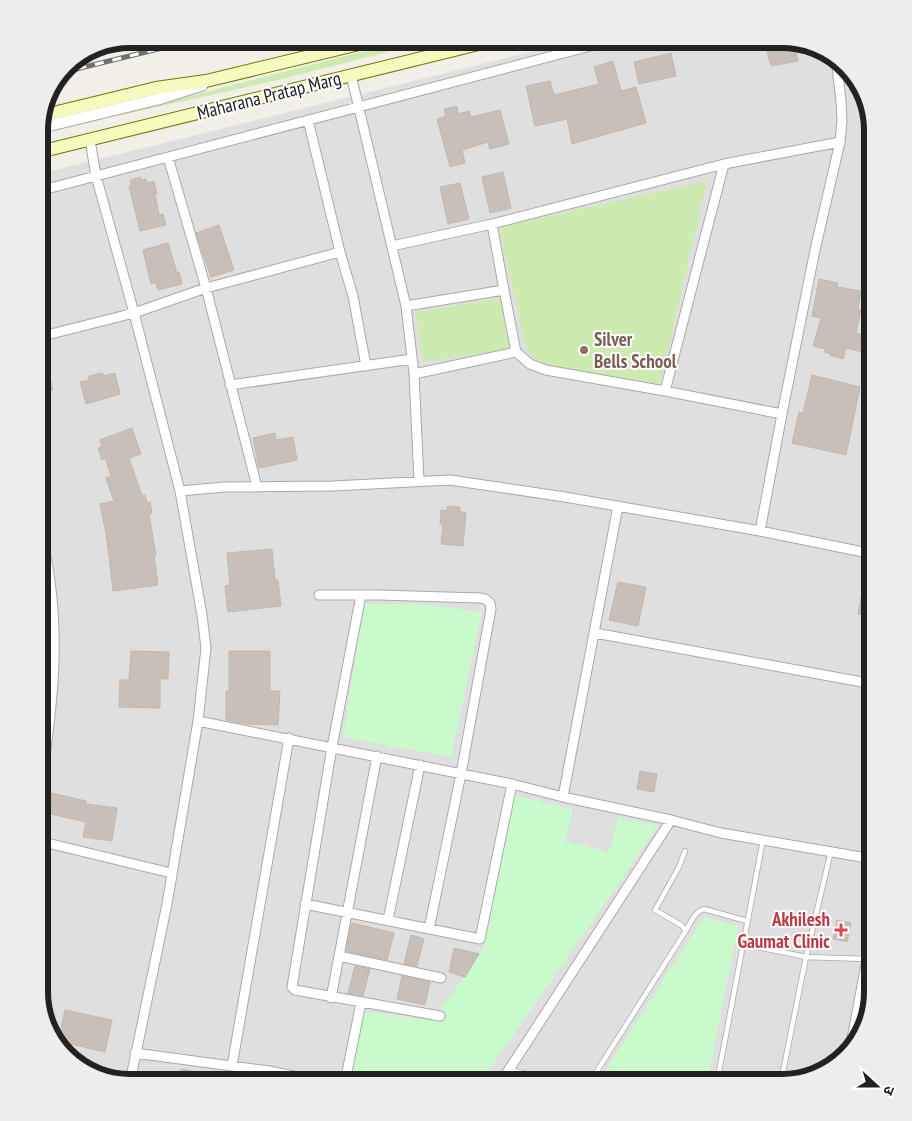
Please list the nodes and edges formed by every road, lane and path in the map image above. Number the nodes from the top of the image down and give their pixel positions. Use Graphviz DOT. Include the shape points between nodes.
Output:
graph roads {
  1 [pos="342,48"];
  2 [pos="437,48"];
  3 [pos="582,48"];
  4 [pos="837,68"];
  5 [pos="246,71"];
  6 [pos="351,75"];
  7 [pos="360,107"];
  8 [pos="49,114"];
  9 [pos="308,120"];
  10 [pos="48,126"];
  11 [pos="90,140"];
  12 [pos="840,142"];
  13 [pos="48,150"];
  14 [pos="168,157"];
  15 [pos="724,164"];
  16 [pos="96,176"];
  17 [pos="48,189"];
  18 [pos="492,224"];
  19 [pos="392,246"];
  20 [pos="340,252"];
  21 [pos="206,288"];
  22 [pos="504,290"];
  23 [pos="406,306"];
  24 [pos="134,313"];
  25 [pos="48,335"];
  26 [pos="516,352"];
  27 [pos="412,359"];
  28 [pos="366,366"];
  29 [pos="414,374"];
  30 [pos="230,385"];
  31 [pos="665,391"];
  32 [pos="782,414"];
  33 [pos="419,482"];
  34 [pos="257,487"];
  35 [pos="180,491"];
  36 [pos="618,506"];
  37 [pos="760,532"];
  38 [pos="864,552"];
  39 [pos="48,582"];
  40 [pos="319,595"];
  41 [pos="362,595"];
  42 [pos="595,633"];
  43 [pos="864,682"];
  44 [pos="198,721"];
  45 [pos="48,737"];
  46 [pos="289,738"];
  47 [pos="332,747"];
  48 [pos="377,756"];
  49 [pos="420,765"];
  50 [pos="461,774"];
  51 [pos="512,784"];
  52 [pos="563,797"];
  53 [pos="671,820"];
  54 [pos="763,840"];
  55 [pos="48,843"];
  56 [pos="685,851"];
  57 [pos="831,852"];
  58 [pos="864,858"];
  59 [pos="171,873"];
  60 [pos="305,904"];
  61 [pos="347,912"];
  62 [pos="388,920"];
  63 [pos="747,921"];
  64 [pos="429,928"];
  65 [pos="685,932"];
  66 [pos="743,944"];
  67 [pos="339,956"];
  68 [pos="806,957"];
  69 [pos="864,959"];
  70 [pos="864,975"];
  71 [pos="441,978"];
  72 [pos="332,998"];
  73 [pos="361,1003"];
  74 [pos="440,1016"];
  75 [pos="853,1035"];
  76 [pos="135,1053"];
  77 [pos="232,1066"];
  78 [pos="510,1070"];
  79 [pos="131,1074"];
  80 [pos="284,1074"];
  81 [pos="347,1074"];
  82 [pos="507,1074"];
  83 [pos="526,1074"];
  84 [pos="595,1074"];
  85 [pos="719,1074"];
  86 [pos="783,1074"];
  1 -- 5 [label="main road, Maharana Pratap Marg"];
  2 -- 6 [label="main road, Maharana Pratap Marg"];
  3 -- 7 [label="street"];
  4 -- 12 [label="street" via="842,101"];
  5 -- 8 [label="main road, Maharana Pratap Marg" via="156,88"];
  5 -- 10 [label="street" via="158,99"];
  6 -- 7 [label="street"];
  6 -- 11 [label="main road, Maharana Pratap Marg"];
  7 -- 9 [label="street"];
  7 -- 19 [label="street"];
  9 -- 14 [label="street"];
  9 -- 20 [label="street"];
  11 -- 13 [label="main road, Maharana Pratap Marg"];
  11 -- 16 [label="street"];
  12 -- 15 [label="street"];
  12 -- 32 [label="street"];
  14 -- 16 [label="street"];
  14 -- 21 [label="street"];
  15 -- 18 [label="street"];
  15 -- 31 [label="street"];
  16 -- 17 [label="street"];
  16 -- 24 [label="street"];
  18 -- 19 [label="street"];
  18 -- 22 [label="street"];
  19 -- 23 [label="street"];
  20 -- 21 [label="street"];
  20 -- 28 [label="street" via="353,296"];
  21 -- 24 [label="street"];
  21 -- 30 [label="street"];
  22 -- 23 [label="street"];
  22 -- 26 [label="street"];
  23 -- 27 [label="street"];
  24 -- 25 [label="street"];
  24 -- 35 [label="street"];
  26 -- 29 [label="street"];
  26 -- 31 [label="street" via="530,364 546,370"];
  27 -- 28 [label="street"];
  27 -- 29 [label="street"];
  28 -- 30 [label="street"];
  29 -- 33 [label="street"];
  30 -- 34 [label="street"];
  31 -- 32 [label="street"];
  32 -- 37 [label="street"];
  33 -- 34 [label="street"];
  33 -- 36 [label="street" via="450,480"];
  34 -- 35 [label="street"];
  35 -- 44 [label="street" via="206,648"];
  36 -- 37 [label="street"];
  36 -- 42 [label="street"];
  37 -- 38 [label="street"];
  39 -- 45 [label="street" via="53,599 54,664"];
  40 -- 41 [label="street"];
  41 -- 47 [label="street"];
  41 -- 50 [label="street" via="480,598 490,603"];
  42 -- 43 [label="street"];
  42 -- 52 [label="street"];
  44 -- 46 [label="street"];
  44 -- 59 [label="street"];
  46 -- 47 [label="street"];
  46 -- 77 [label="street"];
  47 -- 48 [label="street"];
  47 -- 60 [label="street"];
  48 -- 49 [label="street"];
  48 -- 61 [label="street"];
  49 -- 50 [label="street"];
  49 -- 62 [label="street"];
  50 -- 51 [label="street"];
  50 -- 64 [label="street"];
  51 -- 52 [label="street"];
  51 -- 64 [label="street" via="480,938"];
  52 -- 53 [label="street"];
  53 -- 54 [label="street"];
  53 -- 78 [label="street"];
  54 -- 57 [label="street"];
  54 -- 63 [label="lane"];
  55 -- 59 [label="street"];
  56 -- 65 [label="lane" via="655,910 681,925"];
  57 -- 58 [label="street"];
  57 -- 68 [label="lane"];
  59 -- 76 [label="street"];
  60 -- 61 [label="street"];
  60 -- 72 [label="street" via="292,987"];
  61 -- 62 [label="street"];
  61 -- 67 [label="street"];
  62 -- 64 [label="street"];
  63 -- 65 [label="lane" via="700,909"];
  63 -- 66 [label="lane"];
  65 -- 84 [label="lane"];
  66 -- 68 [label="lane"];
  66 -- 85 [label="lane"];
  67 -- 71 [label="street"];
  67 -- 72 [label="street"];
  68 -- 69 [label="lane"];
  68 -- 86 [label="lane"];
  70 -- 75 [label="street"];
  72 -- 73 [label="street"];
  73 -- 74 [label="street"];
  73 -- 81 [label="street"];
  76 -- 77 [label="street"];
  76 -- 79 [label="street"];
  77 -- 80 [label="street"];
  78 -- 82 [label="street"];
  78 -- 83 [label="lane"];
}
